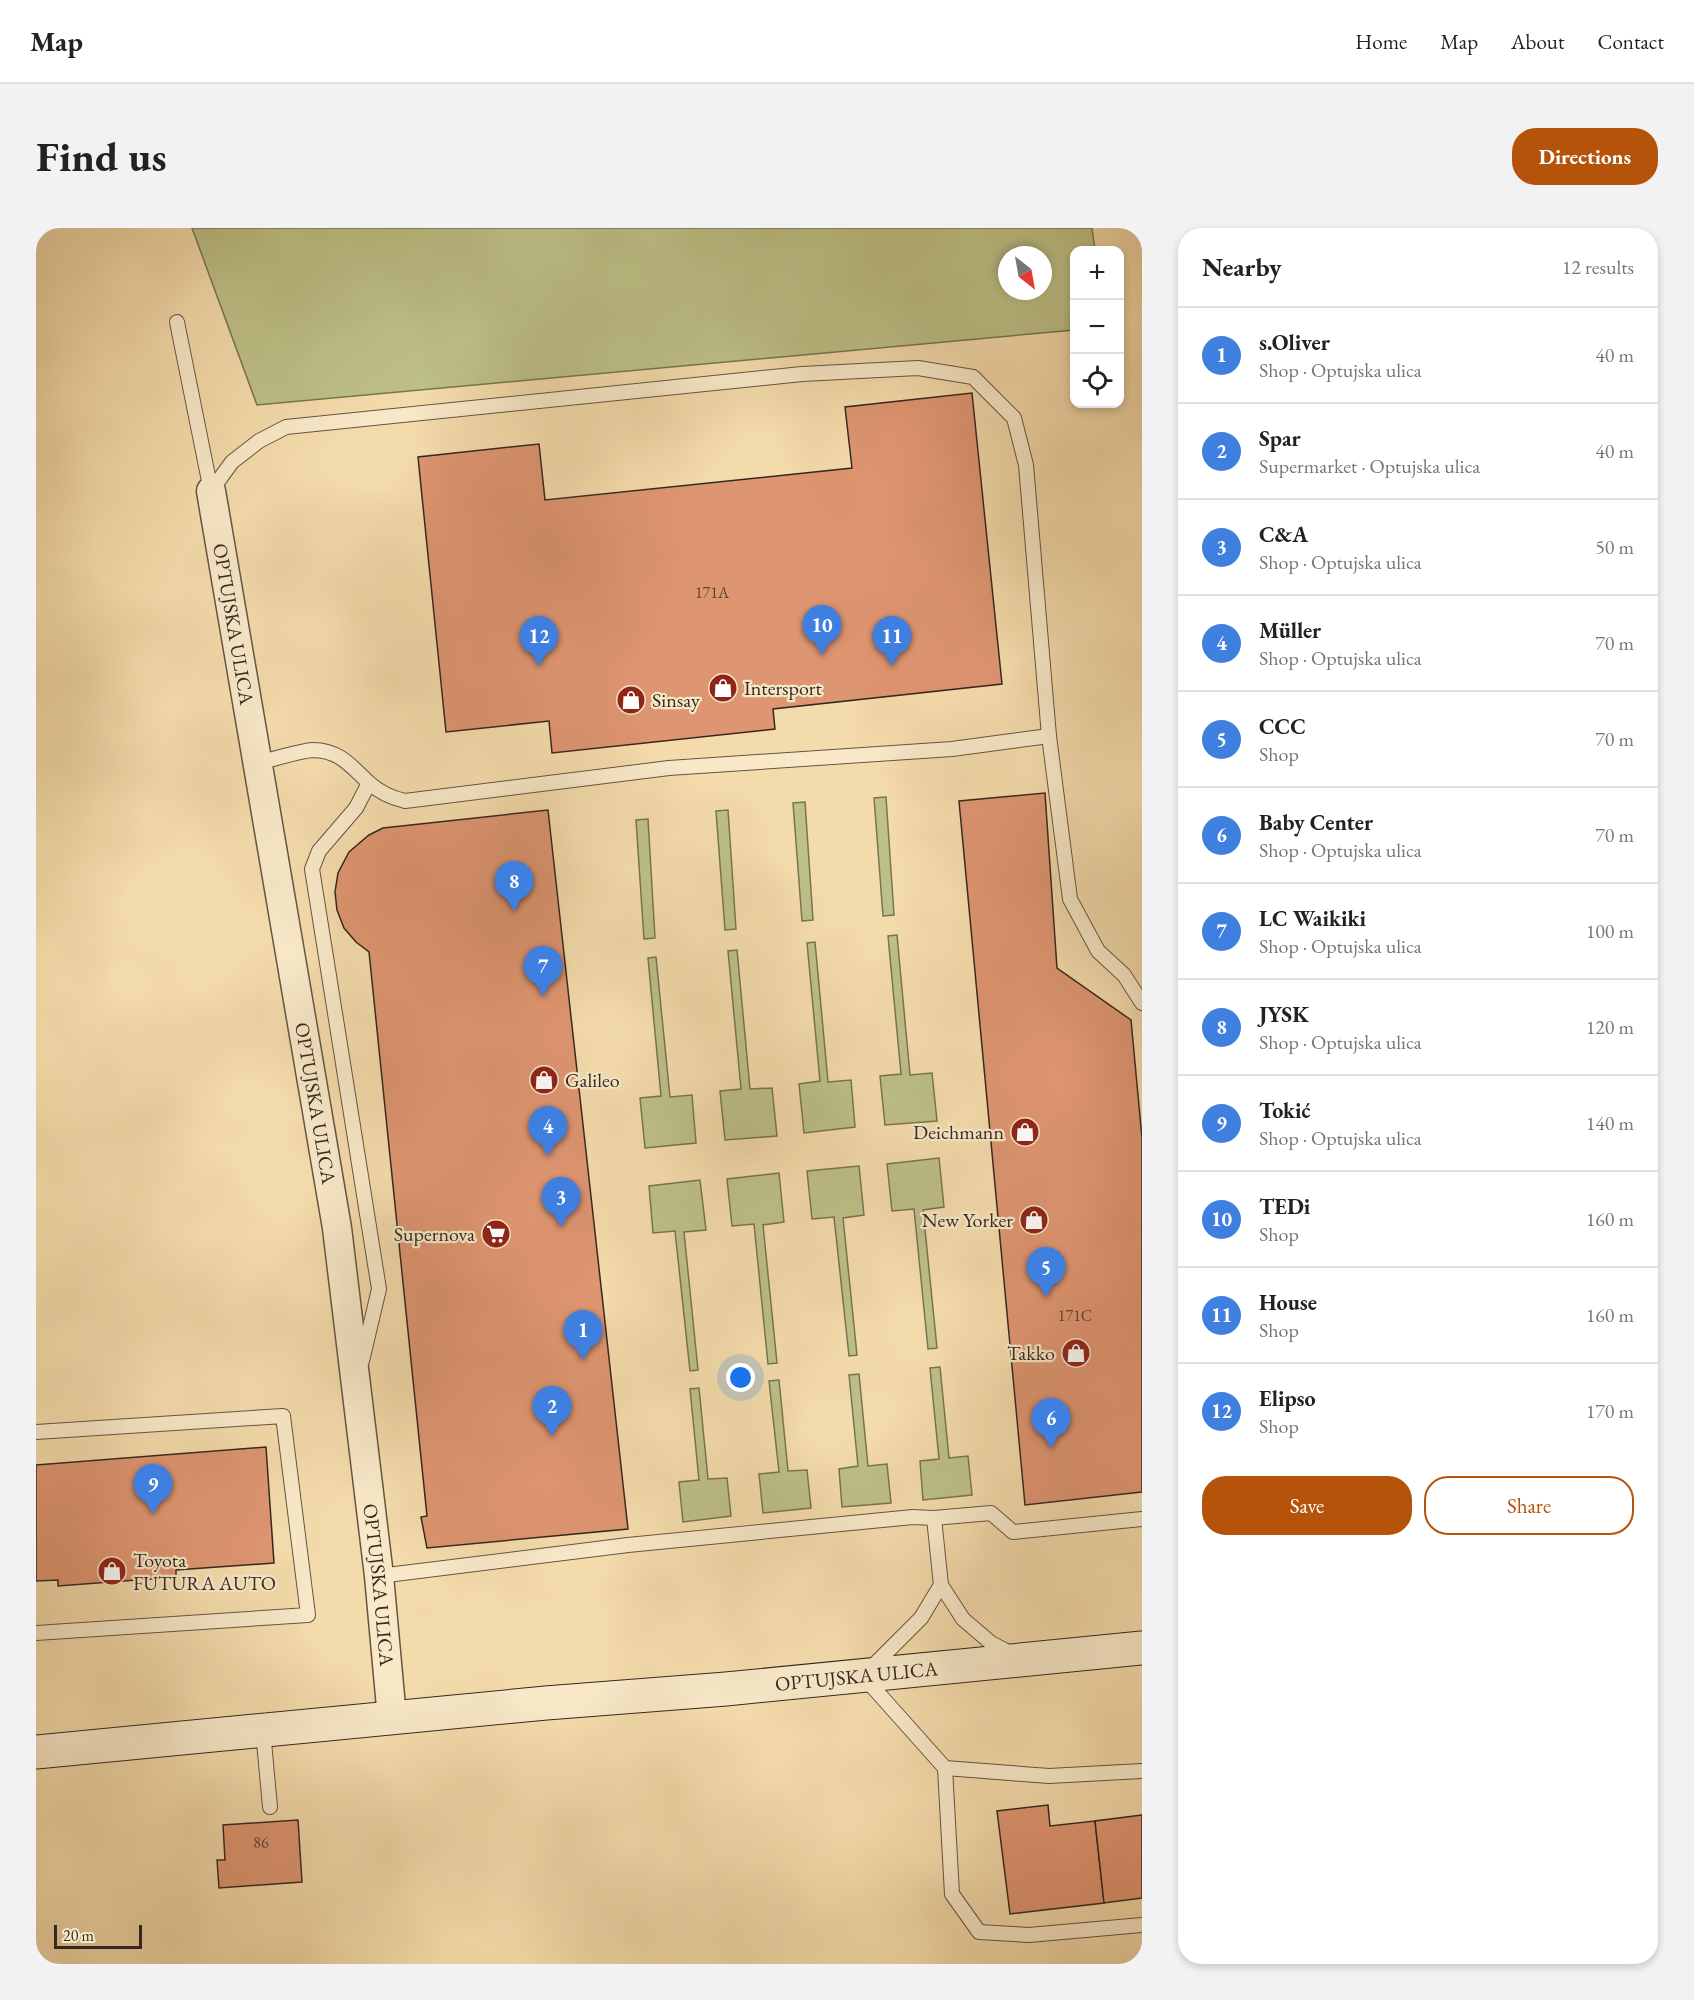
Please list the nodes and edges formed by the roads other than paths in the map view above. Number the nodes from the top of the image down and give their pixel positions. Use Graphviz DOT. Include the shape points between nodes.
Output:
graph roads {
  1 [pos="177,322"];
  2 [pos="211,491"];
  3 [pos="1049,736"];
  4 [pos="258,763"];
  5 [pos="369,783"];
  6 [pos="1142,1003"];
  7 [pos="356,1387"];
  8 [pos="36,1432"];
  9 [pos="934,1518"];
  10 [pos="1142,1519"];
  11 [pos="379,1576"];
  12 [pos="941,1585"];
  13 [pos="36,1633"];
  14 [pos="1142,1648"];
  15 [pos="1025,1660"];
  16 [pos="863,1676"];
  17 [pos="392,1718"];
  18 [pos="263,1731"];
  19 [pos="36,1752"];
  20 [pos="945,1768"];
  21 [pos="1142,1771"];
  22 [pos="270,1807"];
  23 [pos="1142,1925"];
  1 -- 2 [label="lane"];
  2 -- 3 [label="lane" via="232,462 286,427 802,374 918,368 973,377 1014,418 1026,465"];
  2 -- 4 [label="street, OPTUJSKA ULICA"];
  3 -- 5 [label="lane" via="952,749 669,768 405,801 390,797"];
  3 -- 6 [label="lane" via="1070,899 1098,951 1124,975"];
  4 -- 5 [label="lane" via="313,750 338,754"];
  4 -- 7 [label="street, OPTUJSKA ULICA" via="337,1228"];
  5 -- 7 [label="lane" via="356,808 318,850 312,869 379,1289"];
  7 -- 11 [label="street, OPTUJSKA ULICA"];
  8 -- 13 [label="lane" via="284,1416 308,1615"];
  9 -- 10 [label="lane" via="991,1513 1013,1533"];
  9 -- 11 [label="lane" via="660,1541"];
  9 -- 12 [label="lane"];
  11 -- 17 [label="street, OPTUJSKA ULICA"];
  12 -- 15 [label="lane" via="963,1619 991,1643"];
  12 -- 16 [label="lane" via="921,1618"];
  14 -- 15 [label="main road, OPTUJSKA ULICA"];
  15 -- 16 [label="main road, OPTUJSKA ULICA"];
  16 -- 17 [label="main road, OPTUJSKA ULICA"];
  16 -- 20 [label="lane"];
  17 -- 18 [label="main road, OPTUJSKA ULICA"];
  18 -- 19 [label="main road, OPTUJSKA ULICA"];
  18 -- 22 [label="lane"];
  20 -- 21 [label="lane" via="1049,1776"];
  20 -- 23 [label="lane" via="952,1894 979,1932 1029,1935"];
}
